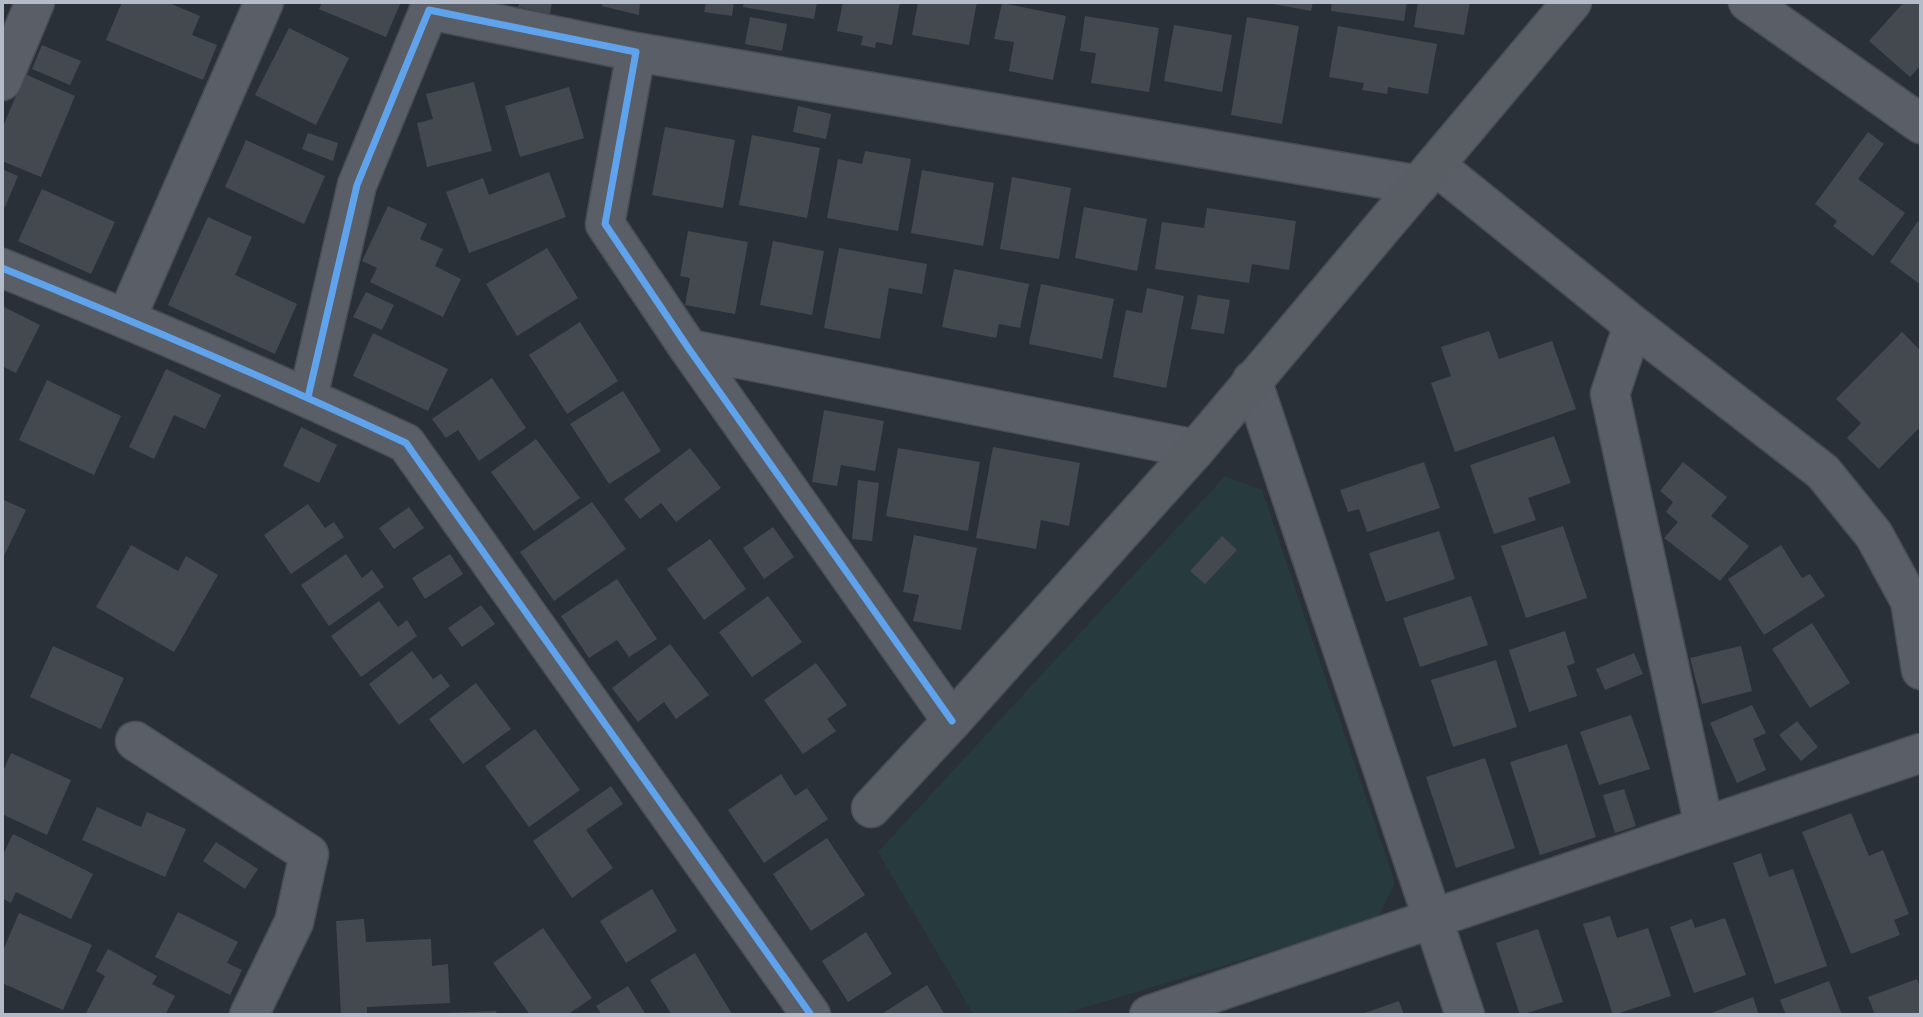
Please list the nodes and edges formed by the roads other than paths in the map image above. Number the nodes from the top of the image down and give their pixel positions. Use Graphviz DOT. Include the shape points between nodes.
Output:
graph roads {
  1 [pos="35,2"];
  2 [pos="264,2"];
  3 [pos="1572,2"];
  4 [pos="1748,2"];
  5 [pos="430,6"];
  6 [pos="636,52"];
  7 [pos="2,81"];
  8 [pos="1921,124"];
  9 [pos="1427,175"];
  10 [pos="2,268"];
  11 [pos="126,319"];
  12 [pos="1633,325"];
  13 [pos="689,349"];
  14 [pos="1252,380"];
  15 [pos="308,397"];
  16 [pos="1196,449"];
  17 [pos="1921,670"];
  18 [pos="952,721"];
  19 [pos="135,741"];
  20 [pos="1921,753"];
  21 [pos="871,808"];
  22 [pos="1704,826"];
  23 [pos="1432,919"];
  24 [pos="1194,1008"];
  25 [pos="249,1015"];
  26 [pos="811,1015"];
  27 [pos="1149,1015"];
  28 [pos="1465,1015"];
  1 -- 7 [label="street"];
  2 -- 11 [label="street"];
  3 -- 9 [label="street"];
  4 -- 8 [label="street"];
  5 -- 6 [label="street"];
  5 -- 15 [label="street" via="357,185"];
  6 -- 9 [label="street"];
  6 -- 13 [label="street" via="606,224"];
  9 -- 12 [label="street"];
  9 -- 14 [label="street"];
  10 -- 11 [label="street"];
  11 -- 15 [label="street"];
  12 -- 17 [label="street" via="1823,472 1874,535 1910,601"];
  12 -- 22 [label="street" via="1610,394"];
  13 -- 16 [label="street"];
  13 -- 18 [label="street"];
  14 -- 16 [label="street"];
  14 -- 23 [label="street"];
  15 -- 26 [label="street" via="407,443"];
  16 -- 18 [label="street"];
  18 -- 21 [label="street"];
  19 -- 25 [label="street" via="309,854 294,922"];
  20 -- 22 [label="street"];
  22 -- 23 [label="street"];
  23 -- 24 [label="street"];
  23 -- 28 [label="street"];
  24 -- 27 [label="street"];
}
